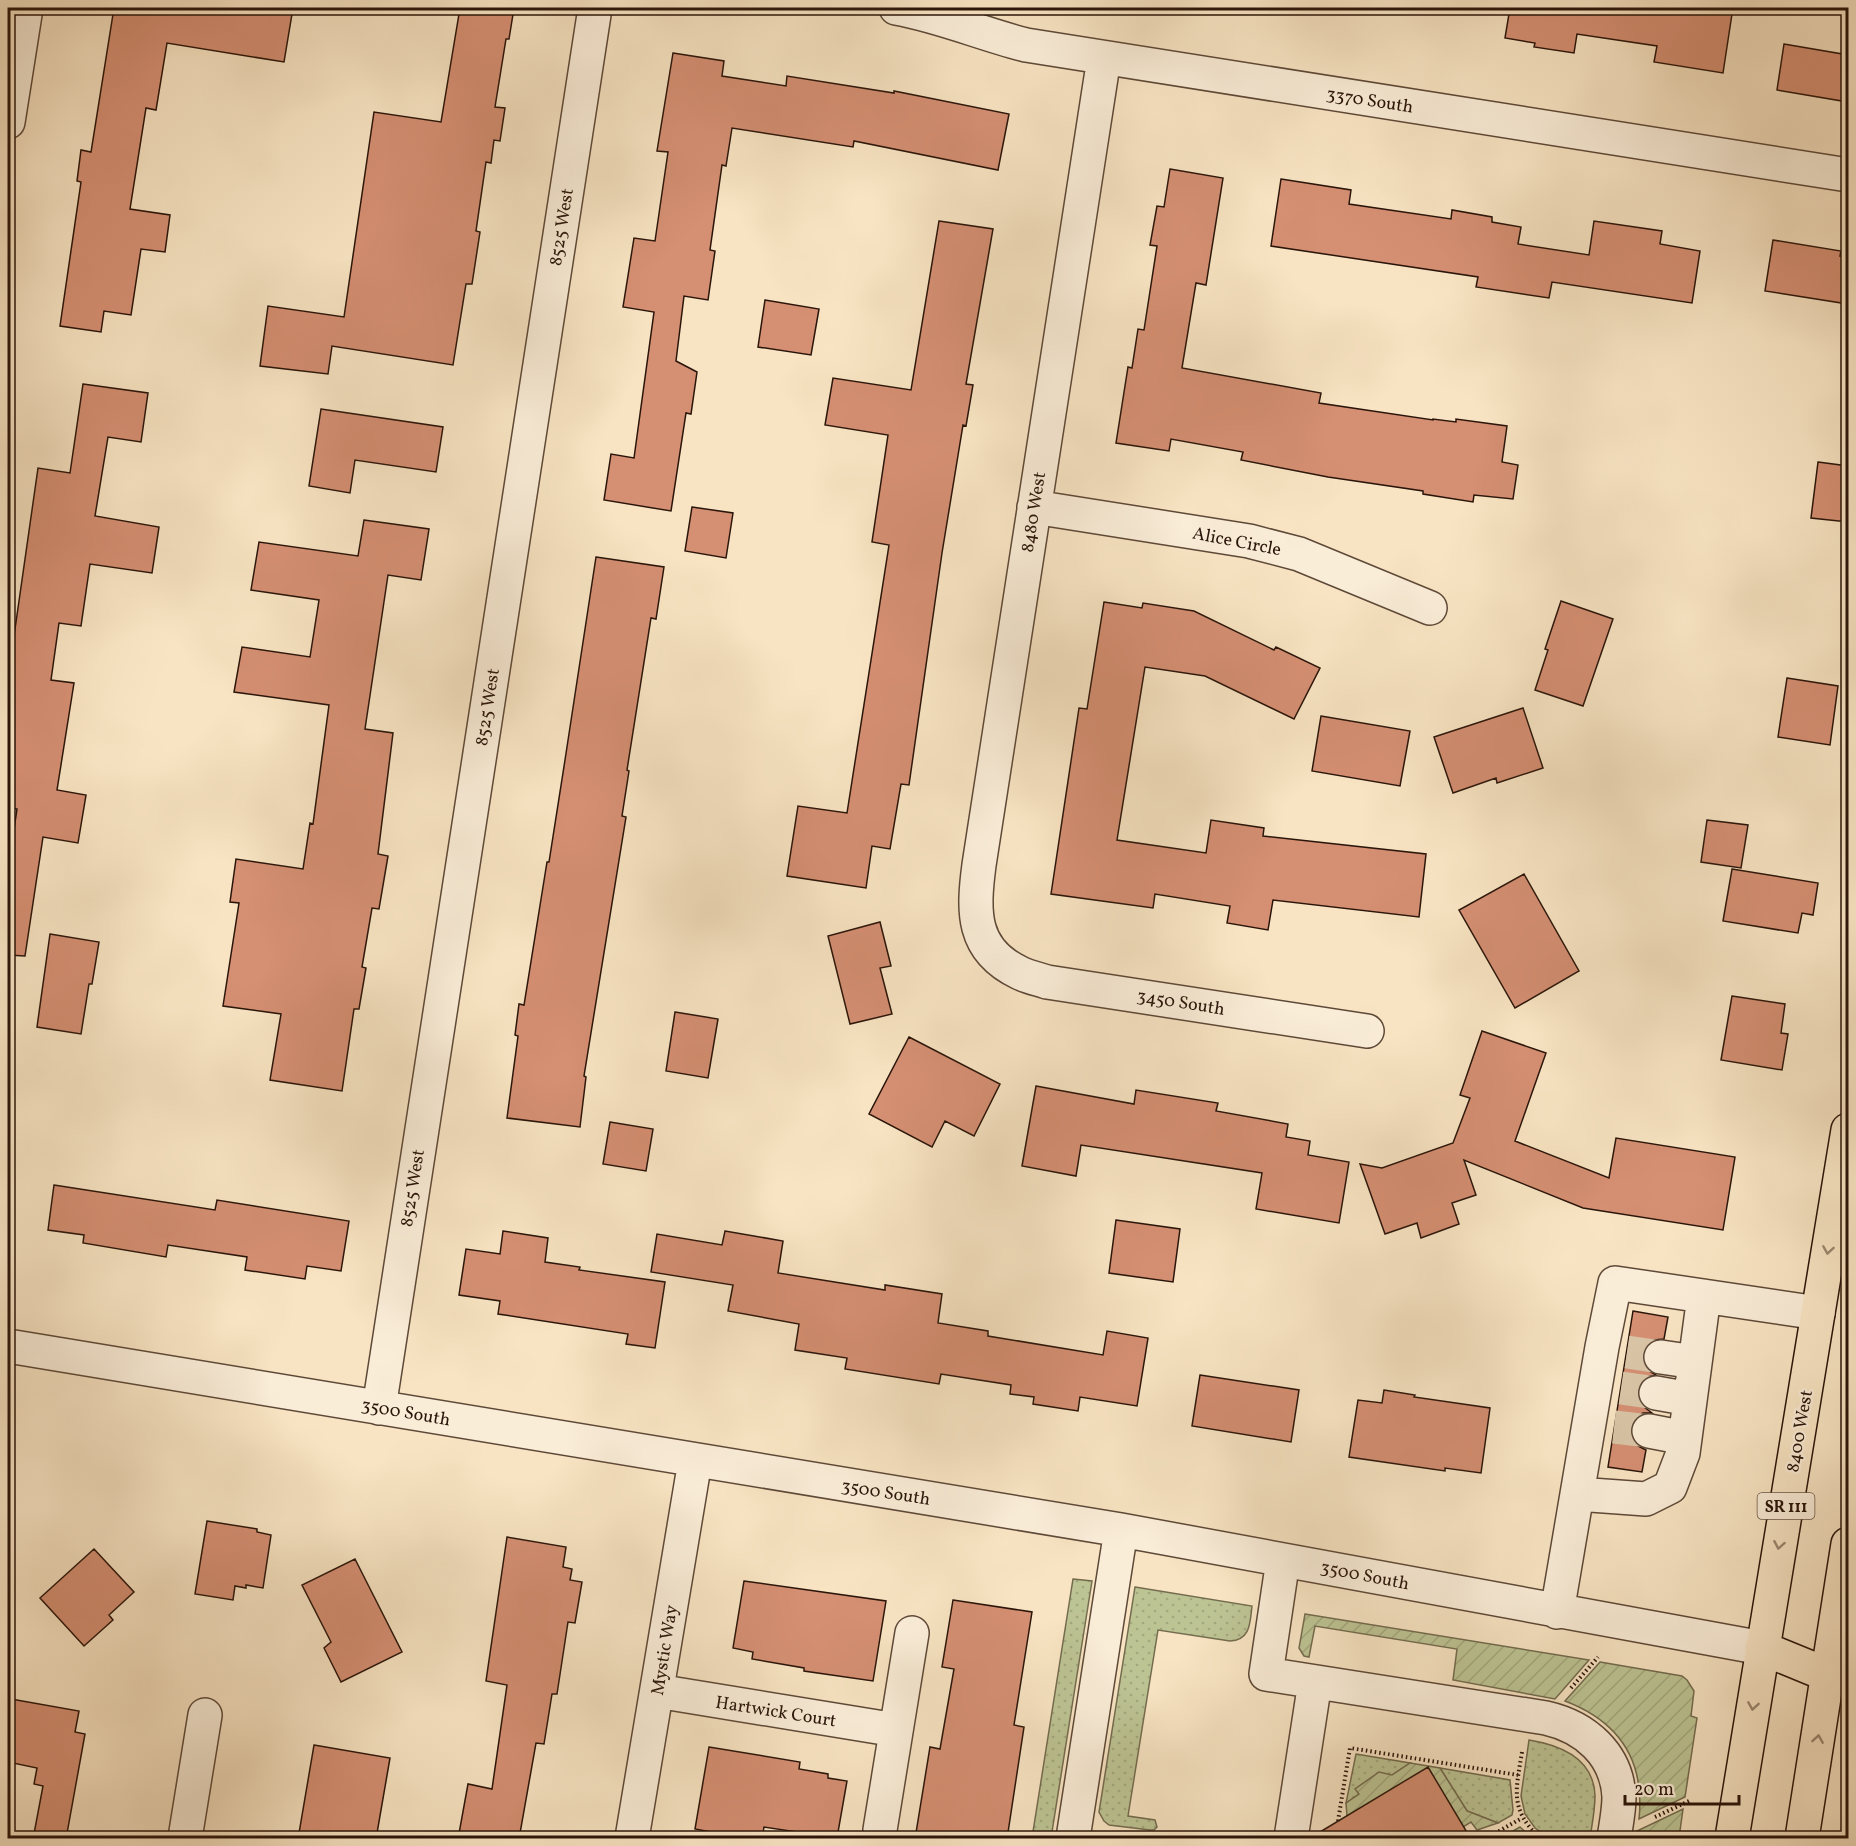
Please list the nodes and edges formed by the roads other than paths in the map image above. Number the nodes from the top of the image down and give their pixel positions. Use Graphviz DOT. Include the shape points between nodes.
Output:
graph roads {
  1 [pos="26,8"];
  2 [pos="595,8"];
  3 [pos="896,8"];
  4 [pos="1104,58"];
  5 [pos="8,122"];
  6 [pos="1848,175"];
  7 [pos="1034,507"];
  8 [pos="1431,608"];
  9 [pos="1000,960"];
  10 [pos="1367,1031"];
  11 [pos="1848,1130"];
  12 [pos="1704,1296"];
  13 [pos="1818,1313"];
  14 [pos="8,1346"];
  15 [pos="1661,1357"];
  16 [pos="1695,1362"];
  17 [pos="1656,1393"];
  18 [pos="1690,1399"];
  19 [pos="379,1408"];
  20 [pos="1649,1431"];
  21 [pos="1685,1438"];
  22 [pos="694,1461"];
  23 [pos="1577,1494"];
  24 [pos="1121,1530"];
  25 [pos="1848,1544"];
  26 [pos="1283,1560"];
  27 [pos="1557,1612"];
  28 [pos="912,1634"];
  29 [pos="1841,1642"];
  30 [pos="1762,1648"];
  31 [pos="1838,1678"];
  32 [pos="1315,1682"];
  33 [pos="657,1691"];
  34 [pos="205,1714"];
  35 [pos="896,1730"];
  36 [pos="880,1830"];
  37 [pos="184,1839"];
  38 [pos="632,1839"];
  39 [pos="1073,1839"];
  40 [pos="1291,1839"];
  41 [pos="1614,1839"];
  42 [pos="1731,1839"];
  43 [pos="1802,1839"];
  1 -- 5 [label="street"];
  2 -- 19 [label="street, 8525 West"];
  3 -- 4 [label="street, 3370 South" via="934,15 1026,45"];
  4 -- 6 [label="street, 3370 South"];
  4 -- 7 [label="street, 8480 West"];
  7 -- 8 [label="street, Alice Circle" via="1259,543 1299,554"];
  7 -- 9 [label="street, 8480 West" via="976,890 975,915 983,939"];
  9 -- 10 [label="street, 3450 South" via="1020,973 1047,982"];
  11 -- 13 [label="main road, 8400 West / SR 111, one-way"];
  12 -- 13 [label="street"];
  12 -- 16 [label="street"];
  12 -- 23 [label="street" via="1615,1283 1614,1349 1602,1425"];
  13 -- 30 [label="main road, 8400 West / SR 111, one-way"];
  14 -- 19 [label="street, 3500 South"];
  15 -- 16 [label="street"];
  16 -- 18 [label="street"];
  17 -- 18 [label="street"];
  18 -- 21 [label="street"];
  19 -- 22 [label="street, 3500 South"];
  20 -- 21 [label="street"];
  21 -- 23 [label="street" via="1670,1486 1662,1491 1646,1499"];
  22 -- 24 [label="street, 3500 South"];
  22 -- 33 [label="street, Mystic Way"];
  23 -- 27 [label="street"];
  24 -- 26 [label="street, 3500 South"];
  24 -- 39 [label="street"];
  25 -- 29 [label="main road"];
  26 -- 27 [label="street, 3500 South"];
  26 -- 32 [label="street" via="1266,1674"];
  27 -- 30 [label="street, 3500 South"];
  28 -- 35 [label="street"];
  29 -- 30 [label="main road, 3500 South"];
  29 -- 31 [label="main road"];
  30 -- 31 [label="main road, 3500 South"];
  30 -- 42 [label="main road, 8400 West / SR 111, one-way"];
  43 -- 31 [label="main road, one-way"];
  32 -- 40 [label="street"];
  32 -- 41 [label="street" via="1546,1718 1577,1729 1602,1750 1614,1773 1619,1797"];
  33 -- 35 [label="street, Hartwick Court"];
  33 -- 38 [label="street, Mystic Way"];
  34 -- 37 [label="street"];
  35 -- 36 [label="street"];
}
